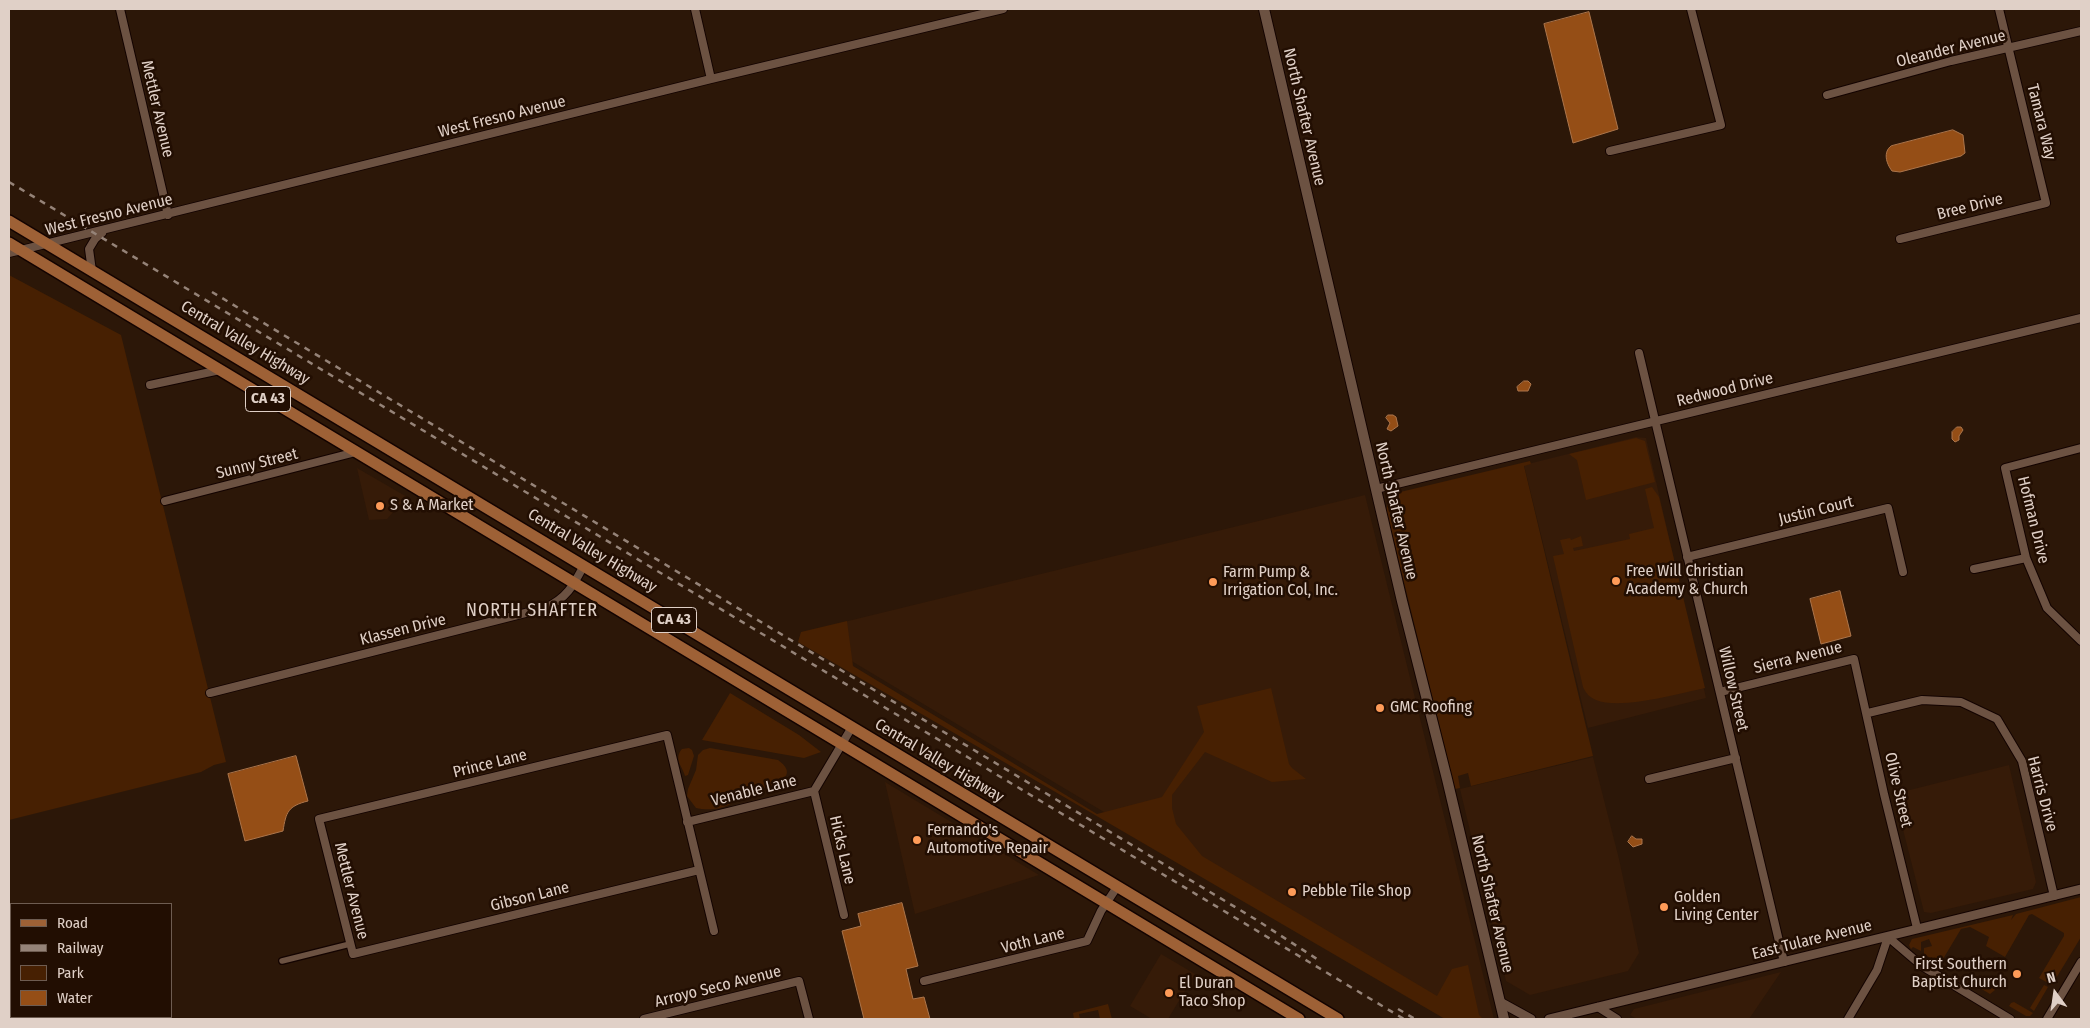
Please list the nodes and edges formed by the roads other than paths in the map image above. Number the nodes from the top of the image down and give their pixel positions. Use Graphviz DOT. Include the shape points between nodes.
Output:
graph roads {
  1 [pos="120,9"];
  2 [pos="695,9"];
  3 [pos="1003,9"];
  4 [pos="1264,9"];
  5 [pos="1690,9"];
  6 [pos="1999,9"];
  7 [pos="2081,31"];
  8 [pos="2008,48"];
  9 [pos="711,79"];
  10 [pos="1827,95"];
  11 [pos="1610,151"];
  12 [pos="2046,203"];
  13 [pos="168,215"];
  14 [pos="9,221"];
  15 [pos="105,231"];
  16 [pos="1900,239"];
  17 [pos="9,243"];
  18 [pos="48,244"];
  19 [pos="21,251"];
  20 [pos="9,253"];
  21 [pos="92,271"];
  22 [pos="2081,318"];
  23 [pos="1639,353"];
  24 [pos="220,370"];
  25 [pos="150,385"];
  26 [pos="1655,422"];
  27 [pos="2081,448"];
  28 [pos="356,452"];
  29 [pos="1376,489"];
  30 [pos="165,501"];
  31 [pos="1687,557"];
  32 [pos="2026,558"];
  33 [pos="584,565"];
  34 [pos="1974,569"];
  35 [pos="1903,572"];
  36 [pos="575,583"];
  37 [pos="2081,641"];
  38 [pos="1854,659"];
  39 [pos="1720,692"];
  40 [pos="210,693"];
  41 [pos="1868,713"];
  42 [pos="852,727"];
  43 [pos="842,744"];
  44 [pos="1736,758"];
  45 [pos="1649,779"];
  46 [pos="814,790"];
  47 [pos="319,819"];
  48 [pos="687,822"];
  49 [pos="699,870"];
  50 [pos="1116,887"];
  51 [pos="2081,889"];
  52 [pos="2054,896"];
  53 [pos="1106,903"];
  54 [pos="844,915"];
  55 [pos="1917,928"];
  56 [pos="714,931"];
  57 [pos="1888,937"];
  58 [pos="350,944"];
  59 [pos="367,951"];
  60 [pos="282,961"];
  61 [pos="1784,962"];
  62 [pos="2081,962"];
  63 [pos="924,981"];
  64 [pos="1500,1002"];
  65 [pos="1598,1007"];
  66 [pos="644,1019"];
  67 [pos="808,1019"];
  68 [pos="1299,1019"];
  69 [pos="1338,1019"];
  70 [pos="1504,1019"];
  71 [pos="1530,1019"];
  72 [pos="1550,1019"];
  73 [pos="1617,1019"];
  74 [pos="1848,1019"];
  75 [pos="2010,1019"];
  76 [pos="2047,1019"];
  1 -- 13 [label="street, Mettler Avenue"];
  2 -- 9 [label="street"];
  3 -- 9 [label="street, West Fresno Avenue"];
  4 -- 29 [label="main road, North Shafter Avenue"];
  5 -- 11 [label="street" via="1721,125"];
  6 -- 8 [label="street, Tamara Way"];
  7 -- 8 [label="street, Oleander Avenue"];
  8 -- 10 [label="street, Oleander Avenue"];
  8 -- 12 [label="street, Tamara Way"];
  9 -- 13 [label="street, West Fresno Avenue"];
  12 -- 16 [label="street, Bree Drive"];
  13 -- 15 [label="street, West Fresno Avenue"];
  14 -- 18 [label="main road, Central Valley Highway / CA 43"];
  15 -- 18 [label="street, West Fresno Avenue"];
  15 -- 21 [label="street" via="94,239 89,249"];
  17 -- 19 [label="main road, CA 43"];
  18 -- 19 [label="street, West Fresno Avenue"];
  18 -- 21 [label="main road, Central Valley Highway / CA 43"];
  19 -- 20 [label="street, West Fresno Avenue"];
  19 -- 24 [label="main road, CA 43"];
  21 -- 33 [label="main road, Central Valley Highway / CA 43"];
  22 -- 26 [label="street, Redwood Drive"];
  23 -- 26 [label="street, Willow Street"];
  24 -- 25 [label="street"];
  24 -- 28 [label="main road, CA 43"];
  26 -- 29 [label="street, Redwood Drive"];
  26 -- 31 [label="street, Willow Street"];
  27 -- 32 [label="street, Hofman Drive" via="2005,468"];
  28 -- 30 [label="street, Sunny Street"];
  28 -- 36 [label="main road, CA 43"];
  29 -- 64 [label="main road, North Shafter Avenue"];
  31 -- 35 [label="street, Justin Court" via="1888,508"];
  31 -- 39 [label="street, Willow Street"];
  32 -- 34 [label="street"];
  32 -- 37 [label="street, Hofman Drive" via="2047,608"];
  33 -- 36 [label="street, Klassen Drive"];
  33 -- 42 [label="main road, Central Valley Highway / CA 43"];
  36 -- 40 [label="street, Klassen Drive" via="563,599 545,608"];
  36 -- 43 [label="main road, CA 43"];
  38 -- 39 [label="street, Sierra Avenue"];
  38 -- 41 [label="street, Olive Street"];
  39 -- 44 [label="street, Willow Street"];
  41 -- 52 [label="street, Harris Drive" via="1922,700 1951,701 1961,702 1997,719 2022,761"];
  41 -- 55 [label="street, Olive Street"];
  42 -- 43 [label="street, Venable Lane"];
  42 -- 50 [label="main road, Central Valley Highway / CA 43"];
  43 -- 46 [label="street, Venable Lane"];
  43 -- 53 [label="main road, CA 43"];
  44 -- 45 [label="street"];
  44 -- 61 [label="street, Willow Street"];
  46 -- 48 [label="street, Venable Lane"];
  46 -- 54 [label="street, Hicks Lane"];
  47 -- 48 [label="street, Prince Lane" via="667,735"];
  47 -- 58 [label="street, Mettler Avenue"];
  48 -- 49 [label="street"];
  49 -- 56 [label="street"];
  49 -- 59 [label="street, Gibson Lane"];
  50 -- 53 [label="street, Voth Lane"];
  50 -- 69 [label="main road, Central Valley Highway / CA 43"];
  51 -- 52 [label="street, East Tulare Avenue"];
  52 -- 55 [label="street, East Tulare Avenue"];
  53 -- 63 [label="street, Voth Lane" via="1087,942"];
  53 -- 68 [label="main road, CA 43"];
  55 -- 57 [label="street, East Tulare Avenue"];
  57 -- 61 [label="street, East Tulare Avenue"];
  57 -- 74 [label="street" via="1877,970"];
  57 -- 75 [label="street" via="1922,966"];
  58 -- 59 [label="street, Mettler Avenue" via="353,954"];
  58 -- 60 [label="street"];
  61 -- 65 [label="street, East Tulare Avenue"];
  62 -- 76 [label="street"];
  64 -- 70 [label="main road, North Shafter Avenue"];
  64 -- 71 [label="street"];
  65 -- 72 [label="street, East Tulare Avenue"];
  65 -- 73 [label="street"];
  66 -- 67 [label="street, Arroyo Seco Avenue" via="799,981"];
}
